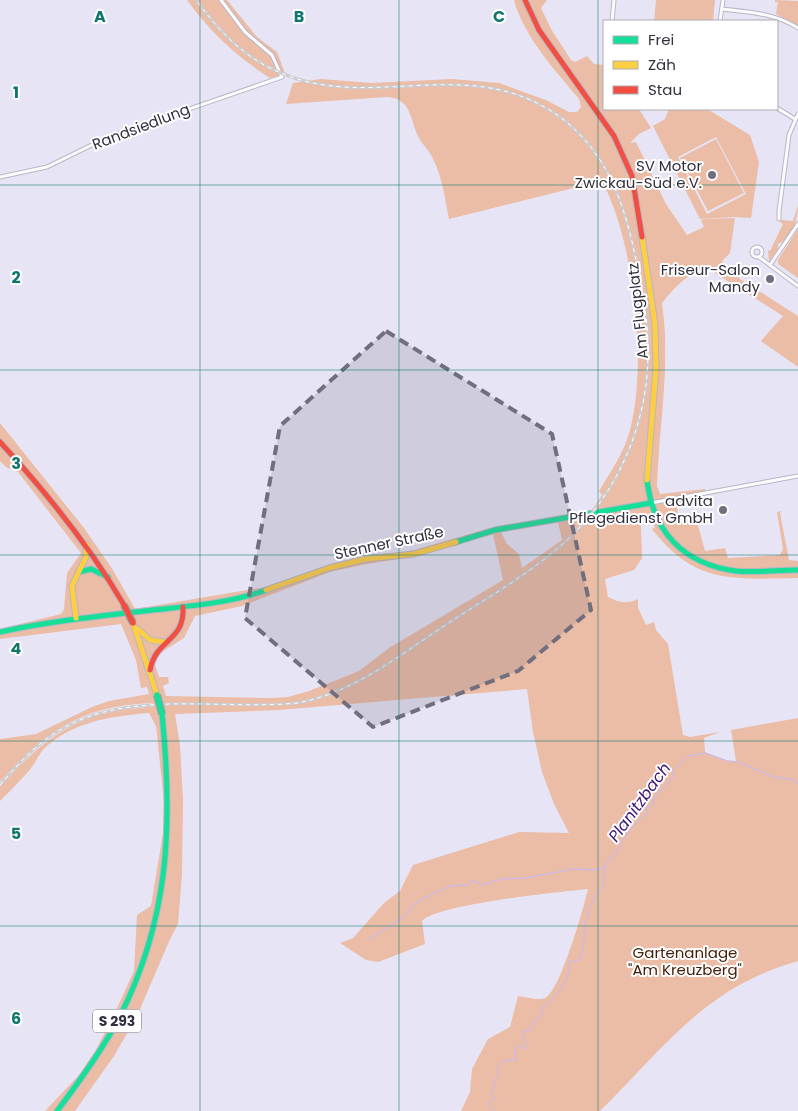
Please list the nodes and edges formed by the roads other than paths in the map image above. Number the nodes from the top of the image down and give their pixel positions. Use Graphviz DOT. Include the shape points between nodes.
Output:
graph roads {
  1 [pos="221,0"];
  2 [pos="525,0"];
  3 [pos="614,0"];
  4 [pos="723,0"];
  5 [pos="722,9"];
  6 [pos="612,20"];
  7 [pos="720,20"];
  8 [pos="798,28"];
  9 [pos="778,109"];
  10 [pos="798,114"];
  11 [pos="795,119"];
  12 [pos="0,177"];
  13 [pos="780,219"];
  14 [pos="798,224"];
  15 [pos="759,257"];
  16 [pos="770,265"];
  17 [pos="798,286"];
  18 [pos="0,442"];
  19 [pos="798,476"];
  20 [pos="650,504"];
  21 [pos="86,542"];
  22 [pos="798,570"];
  23 [pos="77,573"];
  24 [pos="109,578"];
  25 [pos="183,607"];
  26 [pos="76,618"];
  27 [pos="134,625"];
  28 [pos="0,632"];
  29 [pos="166,642"];
  30 [pos="150,670"];
  31 [pos="57,1111"];
  1 -- 12 [label="street, Randsiedlung" via="245,32 272,54 282,77 115,134 47,166"];
  2 -- 20 [label="main road, Am Flugplatz" via="548,44 614,136 632,176 655,324 646,475"];
  3 -- 6 [label="street"];
  4 -- 5 [label="street"];
  5 -- 7 [label="street"];
  5 -- 8 [label="street" via="763,14"];
  9 -- 11 [label="street"];
  10 -- 11 [label="street"];
  11 -- 13 [label="street" via="789,135 778,211"];
  14 -- 16 [label="street"];
  15 -- 16 [label="street"];
  16 -- 17 [label="street"];
  18 -- 21 [label="main road, S 293"];
  19 -- 20 [label="street, Stenner Straße"];
  20 -- 22 [label="main road, Am Flugplatz" via="667,535 680,550 701,563 737,571"];
  20 -- 25 [label="main road, Stenner Straße" via="495,530 414,554 366,559 329,568 261,593"];
  21 -- 23 [label="main road" via="86,561"];
  21 -- 24 [label="main road, S 293"];
  23 -- 24 [label="main road" via="91,570"];
  23 -- 26 [label="main road" via="72,587"];
  24 -- 27 [label="main road, S 293, bridge"];
  25 -- 26 [label="main road, Stenner Straße"];
  25 -- 29 [label="main road" via="182,628"];
  26 -- 28 [label="main road, Stenner Straße"];
  27 -- 29 [label="main road" via="150,640"];
  27 -- 30 [label="main road, S 293"];
  29 -- 30 [label="main road" via="157,648"];
  30 -- 31 [label="main road, S 293, bridge" via="162,714 170,790 167,852 156,917 141,967 116,1025 95,1061"];
}
